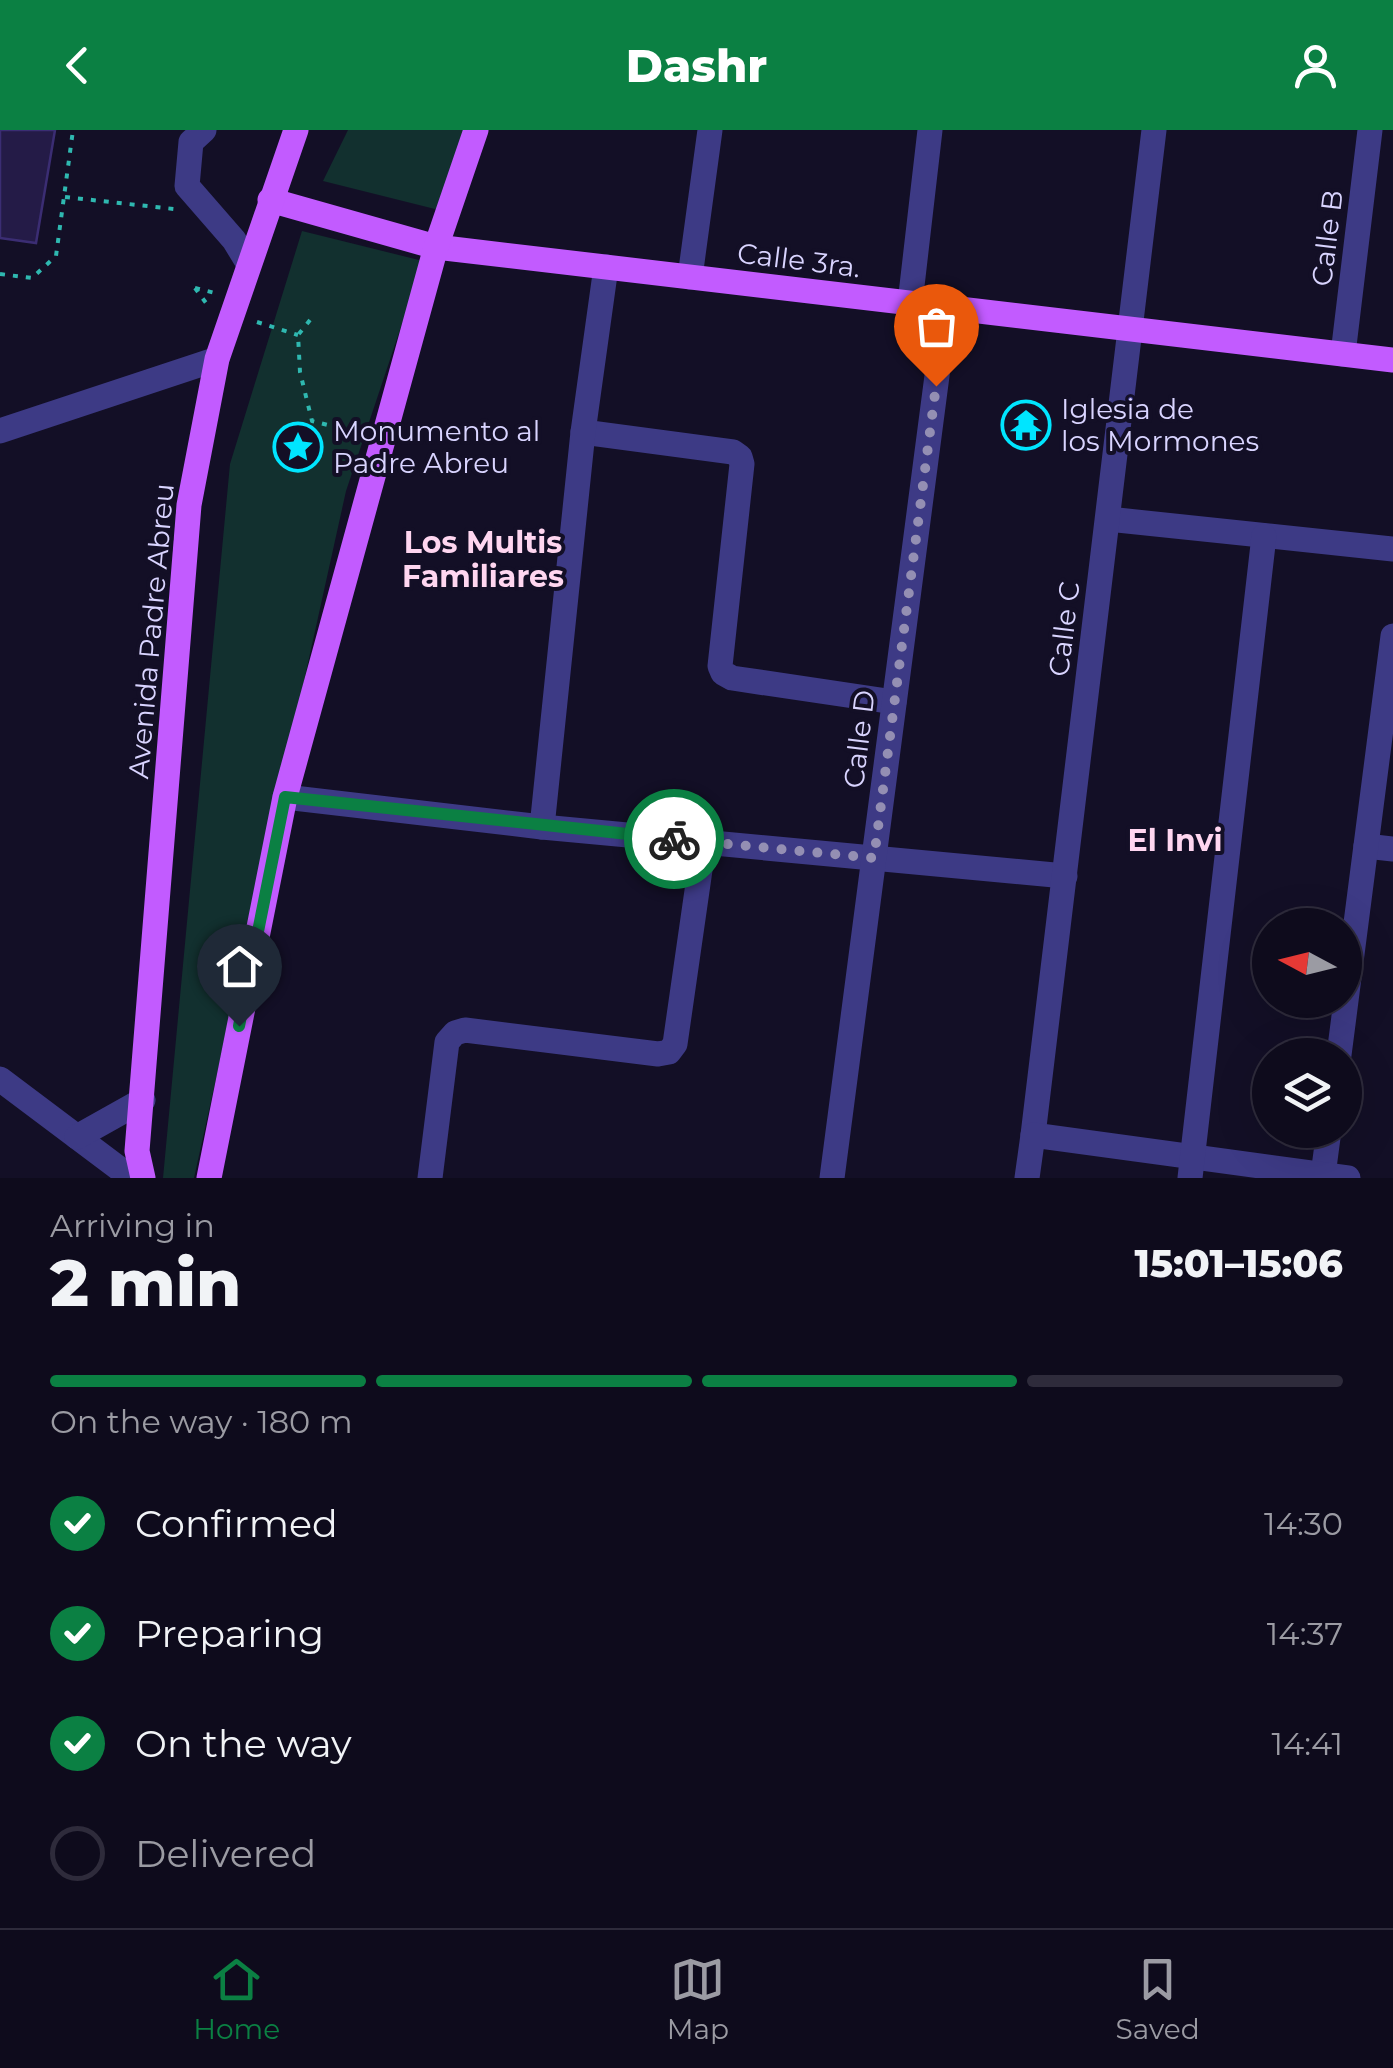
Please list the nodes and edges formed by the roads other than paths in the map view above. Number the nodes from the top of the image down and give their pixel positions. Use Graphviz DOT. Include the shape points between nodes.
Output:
graph roads {
  1 [pos="204,130"];
  2 [pos="296,130"];
  3 [pos="476,130"];
  4 [pos="710,130"];
  5 [pos="930,130"];
  6 [pos="1154,130"];
  7 [pos="1370,130"];
  8 [pos="273,193"];
  9 [pos="438,240"];
  10 [pos="248,262"];
  11 [pos="606,267"];
  12 [pos="690,277"];
  13 [pos="910,303"];
  14 [pos="946,307"];
  15 [pos="1131,329"];
  16 [pos="1343,354"];
  17 [pos="217,359"];
  18 [pos="1393,360"];
  19 [pos="0,431"];
  20 [pos="583,432"];
  21 [pos="1108,519"];
  22 [pos="1264,536"];
  23 [pos="1393,550"];
  24 [pos="1393,636"];
  25 [pos="894,702"];
  26 [pos="285,797"];
  27 [pos="542,827"];
  28 [pos="704,842"];
  29 [pos="1366,846"];
  30 [pos="1393,849"];
  31 [pos="874,858"];
  32 [pos="1065,876"];
  33 [pos="1341,1038"];
  34 [pos="0,1078"];
  35 [pos="143,1100"];
  36 [pos="1033,1135"];
  37 [pos="77,1137"];
  38 [pos="1332,1148"];
  39 [pos="1192,1167"];
  40 [pos="133,1170"];
  41 [pos="1336,1176"];
  42 [pos="208,1178"];
  43 [pos="430,1178"];
  44 [pos="832,1178"];
  45 [pos="1028,1178"];
  1 -- 10 [label="street" via="190,142 187,186"];
  2 -- 8 [label="main road, Avenida Padre Abreu"];
  3 -- 9 [label="main road"];
  4 -- 12 [label="street"];
  5 -- 13 [label="street"];
  6 -- 15 [label="street, Calle C"];
  7 -- 16 [label="street, Calle B"];
  8 -- 9 [label="main road, Calle 3ra."];
  8 -- 10 [label="main road, Avenida Padre Abreu"];
  9 -- 11 [label="main road, Calle 3ra."];
  9 -- 26 [label="main road"];
  10 -- 17 [label="main road, Avenida Padre Abreu"];
  11 -- 12 [label="main road, Calle 3ra."];
  11 -- 20 [label="street"];
  12 -- 13 [label="main road, Calle 3ra."];
  13 -- 14 [label="main road, Calle 3ra."];
  14 -- 15 [label="main road, Calle 3ra."];
  14 -- 25 [label="street, Calle D"];
  15 -- 16 [label="main road, Calle 3ra."];
  15 -- 21 [label="street, Calle C"];
  16 -- 18 [label="main road, Calle 3ra."];
  17 -- 19 [label="street"];
  17 -- 35 [label="main road, Avenida Padre Abreu" via="189,506"];
  20 -- 25 [label="street" via="740,456 724,673"];
  20 -- 27 [label="street"];
  21 -- 22 [label="street"];
  21 -- 32 [label="street, Calle C"];
  22 -- 23 [label="street"];
  22 -- 39 [label="street"];
  24 -- 29 [label="street"];
  25 -- 31 [label="street, Calle D"];
  26 -- 27 [label="street"];
  26 -- 42 [label="main road"];
  27 -- 28 [label="street"];
  28 -- 31 [label="street"];
  28 -- 43 [label="street" via="669,1052 455,1033 448,1042"];
  29 -- 30 [label="street"];
  29 -- 33 [label="street"];
  31 -- 32 [label="street"];
  31 -- 44 [label="street, Calle D"];
  32 -- 36 [label="street, Calle C"];
  34 -- 37 [label="street"];
  35 -- 37 [label="street"];
  35 -- 40 [label="main road, Avenida Padre Abreu"];
  36 -- 39 [label="street"];
  36 -- 45 [label="street, Calle C"];
  37 -- 40 [label="street"];
  38 -- 41 [label="street"];
  39 -- 41 [label="street"];
}
